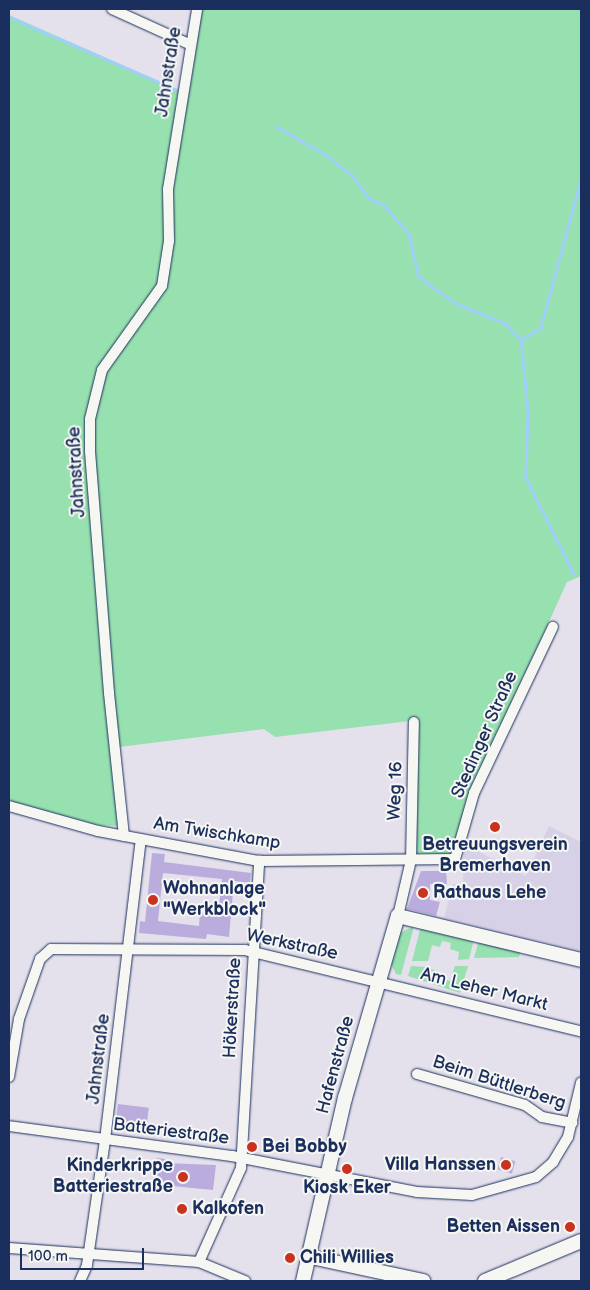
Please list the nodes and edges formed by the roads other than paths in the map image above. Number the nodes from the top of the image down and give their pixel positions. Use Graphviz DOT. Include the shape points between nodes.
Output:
graph roads {
  1 [pos="112,9"];
  2 [pos="197,9"];
  3 [pos="189,44"];
  4 [pos="552,628"];
  5 [pos="414,722"];
  6 [pos="9,806"];
  7 [pos="124,836"];
  8 [pos="142,839"];
  9 [pos="455,859"];
  10 [pos="411,860"];
  11 [pos="259,861"];
  12 [pos="398,916"];
  13 [pos="129,946"];
  14 [pos="253,951"];
  15 [pos="581,960"];
  16 [pos="380,981"];
  17 [pos="581,1031"];
  18 [pos="417,1074"];
  19 [pos="9,1077"];
  20 [pos="581,1083"];
  21 [pos="572,1123"];
  22 [pos="9,1126"];
  23 [pos="105,1140"];
  24 [pos="242,1157"];
  25 [pos="328,1175"];
  26 [pos="581,1241"];
  27 [pos="9,1248"];
  28 [pos="88,1253"];
  29 [pos="311,1257"];
  30 [pos="199,1262"];
  31 [pos="80,1281"];
  32 [pos="244,1281"];
  33 [pos="303,1281"];
  34 [pos="423,1281"];
  35 [pos="486,1281"];
  1 -- 3 [label="street"];
  2 -- 3 [label="street, Jahnstraße"];
  3 -- 7 [label="street, Jahnstraße" via="168,189 169,241 162,286 102,370 90,419 109,693"];
  4 -- 9 [label="street, Stedinger Straße" via="474,793"];
  5 -- 10 [label="street, Weg 16"];
  6 -- 7 [label="street, Am Twischkamp"];
  7 -- 8 [label="street, Am Twischkamp"];
  8 -- 11 [label="street, Am Twischkamp"];
  8 -- 13 [label="street, Jahnstraße"];
  9 -- 10 [label="street, Am Twischkamp"];
  10 -- 11 [label="street, Am Twischkamp"];
  10 -- 12 [label="street, Hafenstraße"];
  11 -- 14 [label="street, Hökerstraße"];
  12 -- 15 [label="street"];
  12 -- 16 [label="street, Hafenstraße"];
  13 -- 14 [label="street, Werkstraße"];
  13 -- 19 [label="street, Werkstraße" via="119,952 48,950 40,959 18,1019"];
  13 -- 23 [label="street, Jahnstraße"];
  14 -- 16 [label="street, Werkstraße"];
  14 -- 24 [label="street, Hökerstraße"];
  16 -- 17 [label="street, Am Leher Markt"];
  16 -- 25 [label="street, Hafenstraße" via="359,1043"];
  18 -- 21 [label="street, Beim Büttlerberg" via="525,1105 542,1117"];
  20 -- 21 [label="street, Batteriestraße"];
  21 -- 25 [label="street, Batteriestraße" via="553,1162 536,1177 494,1192 417,1192"];
  22 -- 23 [label="street, Batteriestraße"];
  23 -- 24 [label="street, Batteriestraße"];
  23 -- 28 [label="street, Jahnstraße"];
  24 -- 25 [label="street, Batteriestraße"];
  24 -- 30 [label="street, Hökerstraße" via="241,1168"];
  25 -- 29 [label="street, Hafenstraße"];
  26 -- 35 [label="street"];
  27 -- 28 [label="street"];
  28 -- 30 [label="street"];
  28 -- 31 [label="street, Jahnstraße"];
  29 -- 33 [label="street, Hafenstraße"];
  29 -- 34 [label="street"];
  30 -- 32 [label="street"];
}
